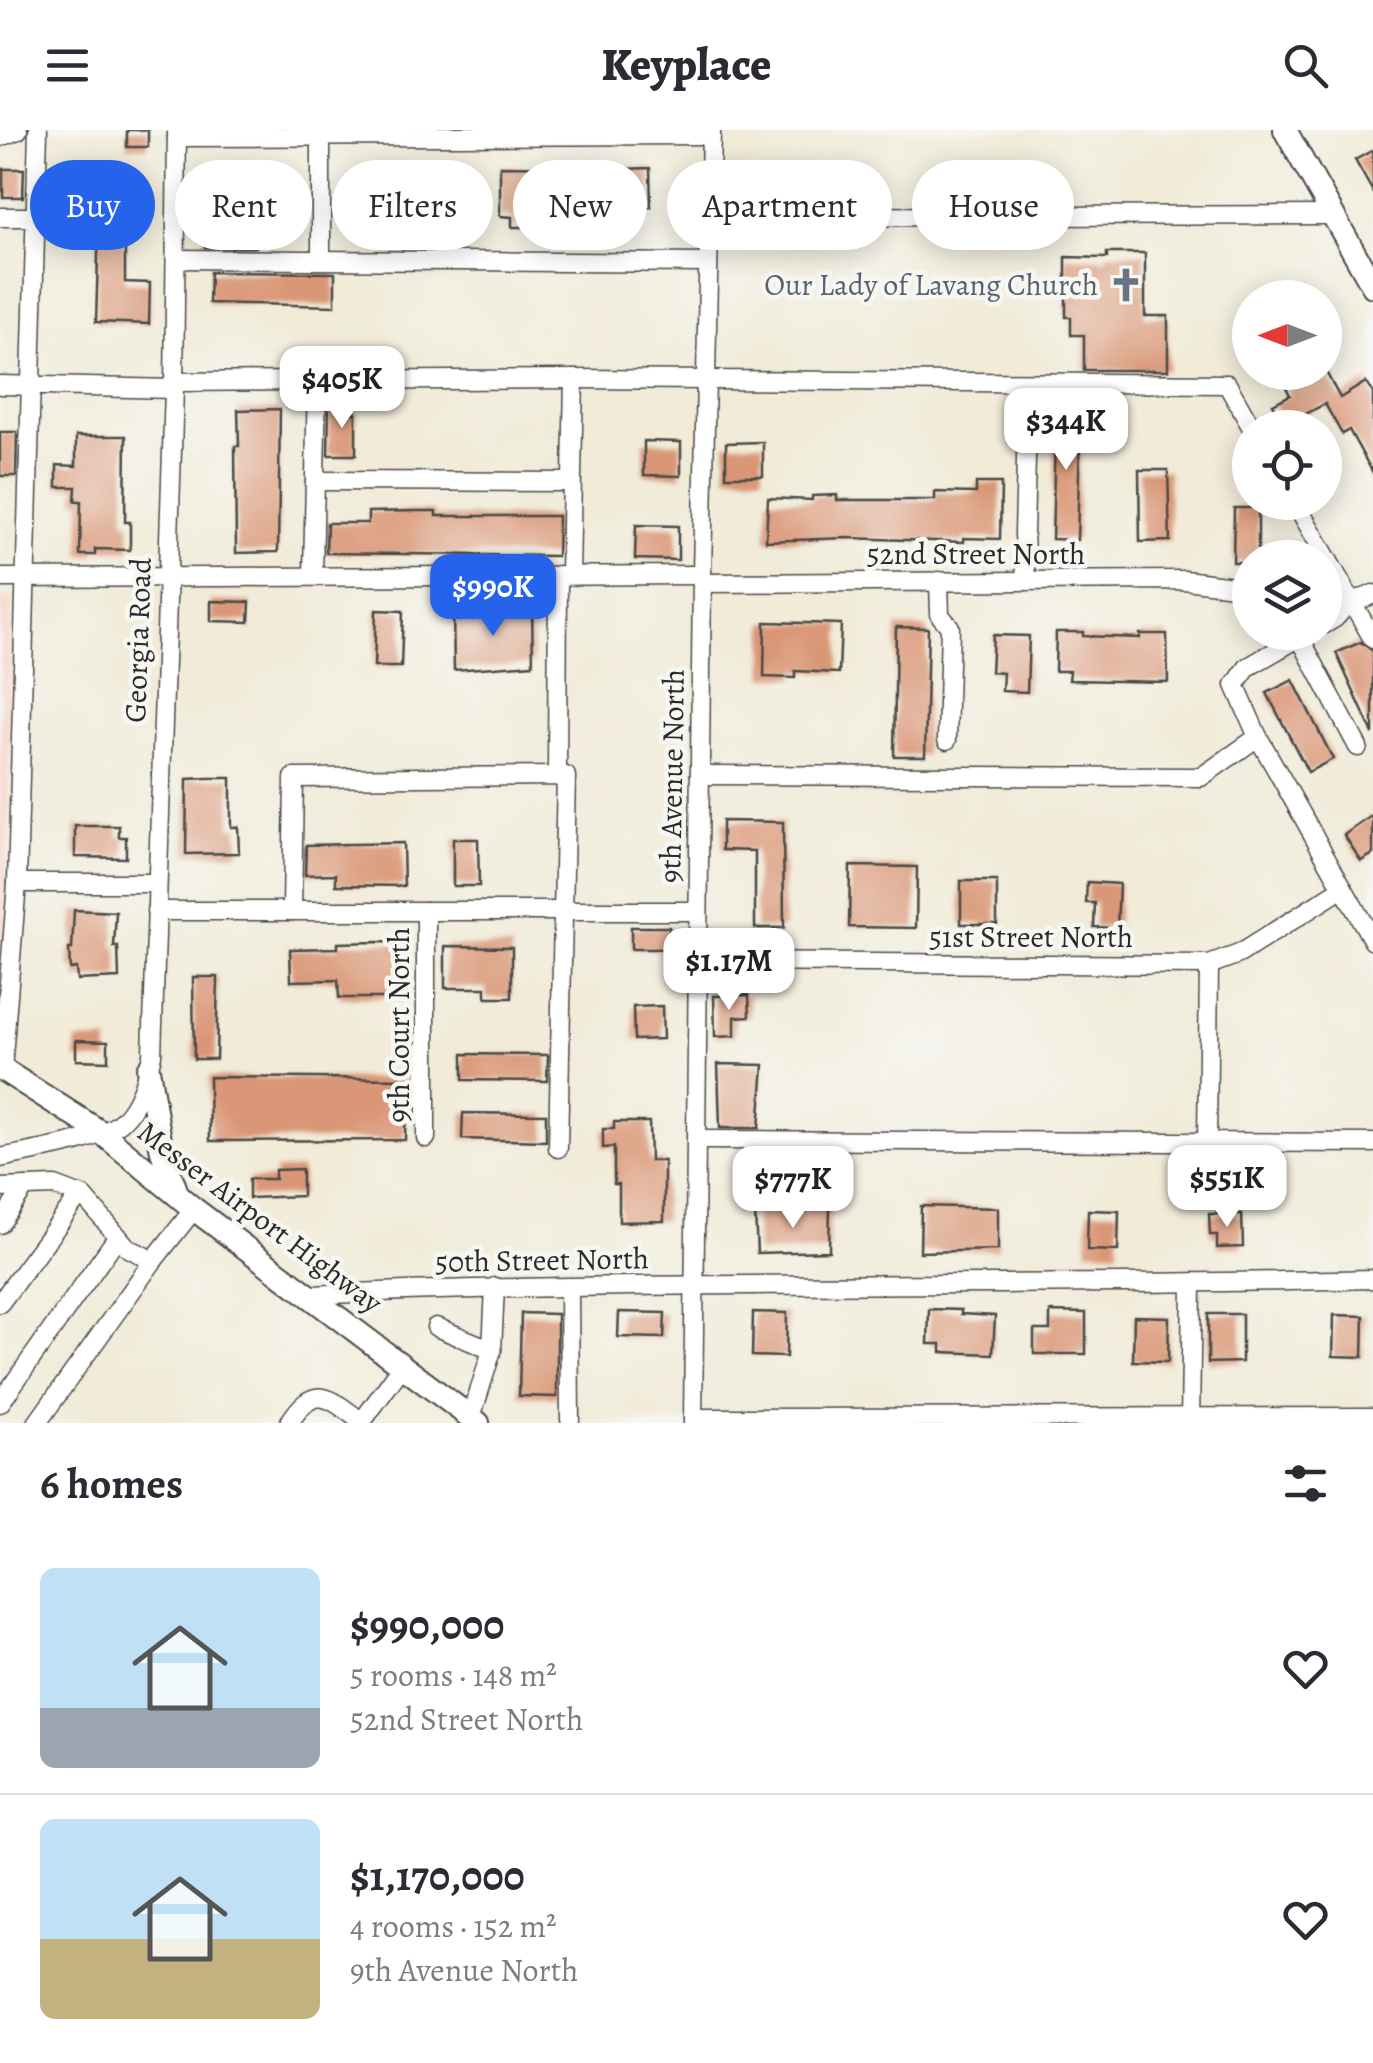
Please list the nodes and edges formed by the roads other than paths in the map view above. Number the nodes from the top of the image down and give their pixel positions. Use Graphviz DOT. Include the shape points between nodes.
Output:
graph roads {
  1 [pos="18,130"];
  2 [pos="38,130"];
  3 [pos="1285,130"];
  4 [pos="711,132"];
  5 [pos="281,133"];
  6 [pos="177,134"];
  7 [pos="322,135"];
  8 [pos="0,137"];
  9 [pos="37,160"];
  10 [pos="710,160"];
  11 [pos="1333,215"];
  12 [pos="892,216"];
  13 [pos="0,217"];
  14 [pos="30,217"];
  15 [pos="35,250"];
  16 [pos="708,250"];
  17 [pos="320,258"];
  18 [pos="176,259"];
  19 [pos="708,262"];
  20 [pos="1373,286"];
  21 [pos="317,379"];
  22 [pos="574,379"];
  23 [pos="706,382"];
  24 [pos="1028,383"];
  25 [pos="173,385"];
  26 [pos="0,386"];
  27 [pos="33,386"];
  28 [pos="1241,410"];
  29 [pos="315,481"];
  30 [pos="571,482"];
  31 [pos="1305,520"];
  32 [pos="313,575"];
  33 [pos="564,575"];
  34 [pos="0,578"];
  35 [pos="28,578"];
  36 [pos="168,579"];
  37 [pos="702,579"];
  38 [pos="939,581"];
  39 [pos="1026,581"];
  40 [pos="1232,586"];
  41 [pos="1373,594"];
  42 [pos="1342,599"];
  43 [pos="1350,600"];
  44 [pos="1342,610"];
  45 [pos="1373,639"];
  46 [pos="1278,650"];
  47 [pos="1311,650"];
  48 [pos="1258,738"];
  49 [pos="948,740"];
  50 [pos="1358,747"];
  51 [pos="700,775"];
  52 [pos="557,776"];
  53 [pos="18,883"];
  54 [pos="157,883"];
  55 [pos="1343,888"];
  56 [pos="698,910"];
  57 [pos="156,911"];
  58 [pos="292,911"];
  59 [pos="426,911"];
  60 [pos="564,911"];
  61 [pos="1373,941"];
  62 [pos="698,962"];
  63 [pos="1208,965"];
  64 [pos="1,1069"];
  65 [pos="148,1069"];
  66 [pos="102,1133"];
  67 [pos="426,1138"];
  68 [pos="697,1140"];
  69 [pos="1207,1143"];
  70 [pos="1373,1143"];
  71 [pos="558,1148"];
  72 [pos="0,1158"];
  73 [pos="26,1187"];
  74 [pos="0,1188"];
  75 [pos="80,1196"];
  76 [pos="186,1203"];
  77 [pos="0,1224"];
  78 [pos="118,1236"];
  79 [pos="153,1261"];
  80 [pos="1373,1279"];
  81 [pos="1192,1284"];
  82 [pos="697,1285"];
  83 [pos="495,1288"];
  84 [pos="569,1288"];
  85 [pos="312,1295"];
  86 [pos="0,1303"];
  87 [pos="436,1327"];
  88 [pos="492,1350"];
  89 [pos="404,1365"];
  90 [pos="0,1403"];
  91 [pos="1373,1417"];
  92 [pos="474,1420"];
  93 [pos="570,1420"];
  94 [pos="1190,1420"];
  95 [pos="693,1421"];
  96 [pos="37,1423"];
  97 [pos="289,1423"];
  98 [pos="362,1423"];
  1 -- 8 [label="street"];
  2 -- 9 [label="street"];
  3 -- 11 [label="main road"];
  4 -- 7 [label="street"];
  4 -- 10 [label="street, 9th Avenue North"];
  5 -- 6 [label="street"];
  5 -- 7 [label="street"];
  6 -- 18 [label="street, Georgia Road"];
  7 -- 17 [label="street"];
  11 -- 12 [label="street"];
  11 -- 20 [label="main road"];
  13 -- 14 [label="street"];
  15 -- 27 [label="street"];
  16 -- 19 [label="street, 9th Avenue North"];
  17 -- 18 [label="street"];
  17 -- 19 [label="street"];
  18 -- 25 [label="street, Georgia Road"];
  19 -- 23 [label="street, 9th Avenue North"];
  21 -- 22 [label="street"];
  21 -- 25 [label="street"];
  21 -- 29 [label="street"];
  22 -- 23 [label="street"];
  22 -- 30 [label="street"];
  23 -- 24 [label="street"];
  23 -- 37 [label="street, 9th Avenue North"];
  24 -- 28 [label="street" via="1226,384"];
  24 -- 39 [label="street"];
  25 -- 27 [label="street"];
  25 -- 36 [label="street, Georgia Road"];
  26 -- 27 [label="street"];
  27 -- 35 [label="street"];
  29 -- 30 [label="street"];
  29 -- 32 [label="street"];
  30 -- 33 [label="street"];
  31 -- 43 [label="street"];
  32 -- 33 [label="street, 52nd Street North"];
  32 -- 36 [label="street, 52nd Street North"];
  33 -- 37 [label="street, 52nd Street North"];
  33 -- 52 [label="street"];
  34 -- 35 [label="street, 52nd Street North"];
  35 -- 36 [label="street, 52nd Street North"];
  35 -- 53 [label="street"];
  36 -- 54 [label="street, Georgia Road"];
  37 -- 38 [label="street, 52nd Street North"];
  37 -- 51 [label="street, 9th Avenue North"];
  38 -- 39 [label="street, 52nd Street North"];
  38 -- 49 [label="street" via="940,616 950,627"];
  39 -- 40 [label="street, 52nd Street North"];
  41 -- 43 [label="street"];
  42 -- 43 [label="street"];
  43 -- 44 [label="street"];
  43 -- 45 [label="street"];
  46 -- 48 [label="street" via="1248,667 1235,685"];
  47 -- 50 [label="street"];
  48 -- 51 [label="street" via="1201,777"];
  48 -- 55 [label="street"];
  51 -- 56 [label="street, 9th Avenue North"];
  52 -- 58 [label="street" via="294,778"];
  52 -- 60 [label="street" via="566,776"];
  53 -- 54 [label="street"];
  53 -- 64 [label="street"];
  54 -- 57 [label="street, Georgia Road"];
  55 -- 61 [label="street"];
  55 -- 63 [label="street, 51st Street North" via="1239,954"];
  56 -- 60 [label="street"];
  56 -- 62 [label="street, 9th Avenue North"];
  57 -- 58 [label="street"];
  57 -- 65 [label="street, Georgia Road"];
  58 -- 59 [label="street"];
  59 -- 60 [label="street"];
  59 -- 67 [label="street, 9th Court North"];
  60 -- 71 [label="street"];
  62 -- 63 [label="street, 51st Street North"];
  62 -- 68 [label="street, 9th Avenue North"];
  63 -- 69 [label="street"];
  64 -- 66 [label="main road, Messer Airport Highway"];
  65 -- 66 [label="street, Georgia Road" via="122,1121"];
  65 -- 76 [label="main road" via="162,1152"];
  66 -- 72 [label="street"];
  66 -- 76 [label="main road, Messer Airport Highway"];
  68 -- 69 [label="street"];
  68 -- 82 [label="street, 9th Avenue North"];
  69 -- 70 [label="street"];
  73 -- 74 [label="street"];
  73 -- 75 [label="street" via="55,1186"];
  73 -- 77 [label="street"];
  75 -- 78 [label="street"];
  75 -- 86 [label="street"];
  76 -- 79 [label="street"];
  76 -- 85 [label="main road, Messer Airport Highway"];
  78 -- 79 [label="street"];
  78 -- 90 [label="street"];
  79 -- 96 [label="street"];
  80 -- 81 [label="street, 50th Street North"];
  81 -- 82 [label="street, 50th Street North"];
  81 -- 94 [label="street"];
  82 -- 84 [label="street, 50th Street North"];
  82 -- 95 [label="street, 9th Avenue North"];
  83 -- 84 [label="street, 50th Street North"];
  83 -- 85 [label="street, 50th Street North"];
  83 -- 88 [label="street"];
  84 -- 93 [label="street"];
  85 -- 89 [label="main road, Messer Airport Highway"];
  87 -- 88 [label="street"];
  88 -- 92 [label="street"];
  89 -- 92 [label="main road, Messer Airport Highway"];
  89 -- 98 [label="street"];
  91 -- 94 [label="street"];
  94 -- 95 [label="street"];
  97 -- 98 [label="street" via="314,1396 328,1397"];
}
